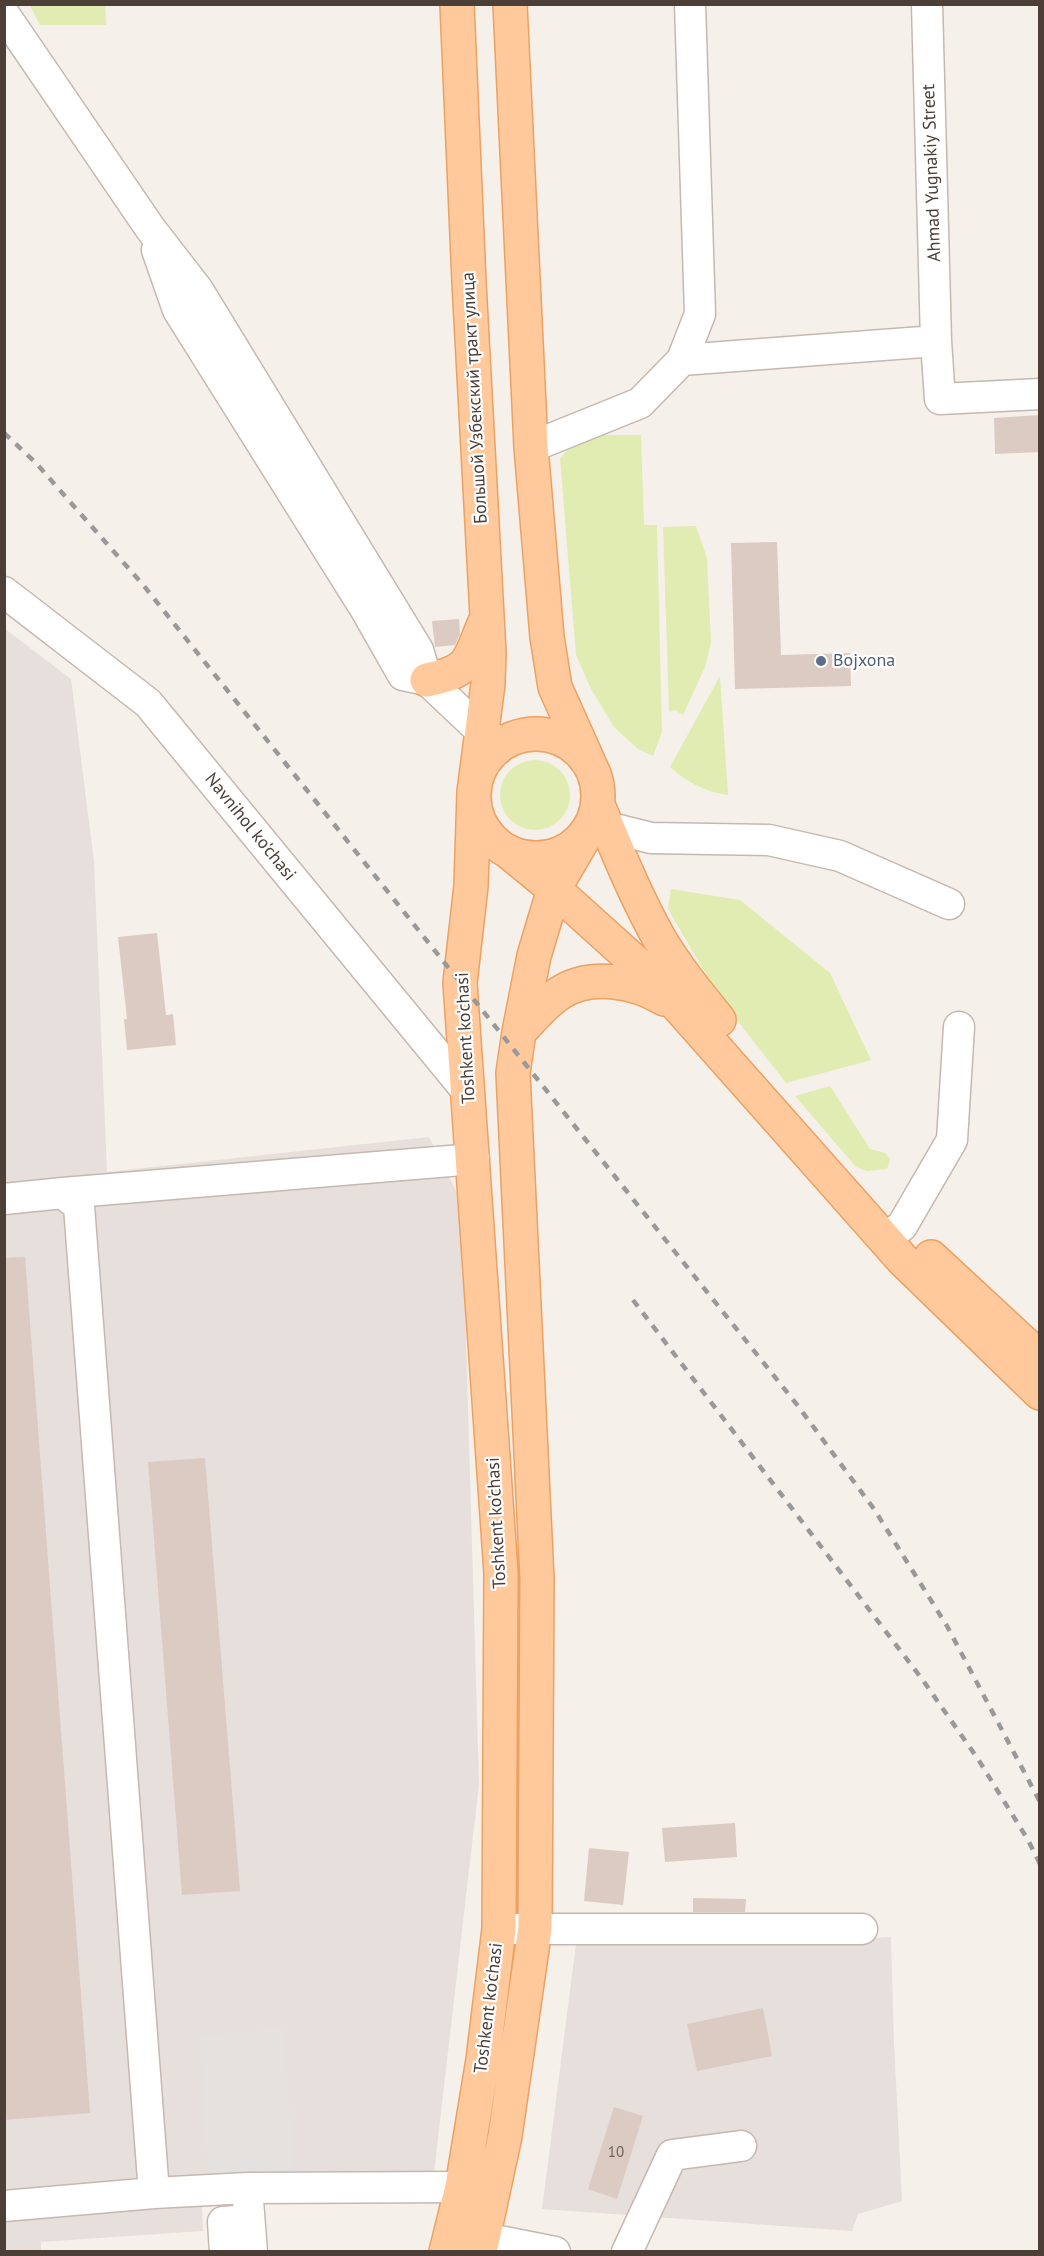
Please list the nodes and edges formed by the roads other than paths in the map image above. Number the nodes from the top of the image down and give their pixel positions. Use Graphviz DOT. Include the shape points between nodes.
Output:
graph roads {
  1 [pos="457,4"];
  2 [pos="510,4"];
  3 [pos="690,4"];
  4 [pos="927,4"];
  5 [pos="9,14"];
  6 [pos="936,341"];
  7 [pos="682,360"];
  8 [pos="1040,394"];
  9 [pos="531,447"];
  10 [pos="4,592"];
  11 [pos="488,614"];
  12 [pos="427,680"];
  13 [pos="491,738"];
  14 [pos="589,763"];
  15 [pos="474,792"];
  16 [pos="598,821"];
  17 [pos="510,853"];
  18 [pos="554,889"];
  19 [pos="949,904"];
  20 [pos="681,1010"];
  21 [pos="959,1027"];
  22 [pos="519,1032"];
  23 [pos="467,1091"];
  24 [pos="474,1159"];
  25 [pos="63,1193"];
  26 [pos="4,1199"];
  27 [pos="893,1233"];
  28 [pos="1040,1358"];
  29 [pos="1040,1393"];
  30 [pos="535,1928"];
  31 [pos="499,1929"];
  32 [pos="862,1929"];
  33 [pos="741,2146"];
  34 [pos="462,2187"];
  35 [pos="247,2188"];
  36 [pos="154,2193"];
  37 [pos="4,2206"];
  38 [pos="249,2220"];
  39 [pos="482,2245"];
  40 [pos="225,2252"];
  41 [pos="252,2252"];
  42 [pos="446,2252"];
  43 [pos="555,2252"];
  44 [pos="627,2252"];
  1 -- 11 [label="main road, Большой Узбекский тракт улица"];
  2 -- 9 [label="main road"];
  3 -- 7 [label="street" via="700,314"];
  4 -- 6 [label="street, Ahmad Yugnakiy Street"];
  5 -- 12 [label="street" via="150,228 178,310 403,675"];
  6 -- 7 [label="street"];
  6 -- 8 [label="street, Ahmad Yugnakiy Street" via="940,399"];
  7 -- 9 [label="street" via="640,403"];
  9 -- 14 [label="main road" via="550,665 555,687"];
  10 -- 23 [label="street, Navnihol ko'chasi" via="148,702"];
  11 -- 12 [label="main road" via="467,664 450,675"];
  11 -- 13 [label="main road, Большой Узбекский тракт улица"];
  12 -- 13 [label="street"];
  13 -- 14 [label="main road" via="539,733 559,737"];
  13 -- 15 [label="main road"];
  14 -- 16 [label="main road" via="597,783"];
  15 -- 17 [label="main road" via="479,821 497,845"];
  15 -- 23 [label="main road, Toshkent ko'chasi" via="471,886 460,983"];
  16 -- 17 [label="main road" via="568,849 544,858"];
  16 -- 18 [label="main road, Toshkent ko'chasi"];
  16 -- 19 [label="street" via="651,838 769,840 840,856"];
  16 -- 27 [label="main road" via="660,940 690,985"];
  17 -- 18 [label="main road"];
  18 -- 20 [label="main road" via="655,980"];
  18 -- 22 [label="main road, Toshkent ko'chasi" via="534,956"];
  20 -- 22 [label="main road" via="651,991 627,983 589,984 558,994"];
  20 -- 27 [label="main road"];
  21 -- 27 [label="street" via="952,1140"];
  22 -- 30 [label="main road, Toshkent ko'chasi" via="513,1073 537,1579"];
  23 -- 24 [label="main road, Toshkent ko'chasi"];
  24 -- 25 [label="street"];
  24 -- 31 [label="main road, Toshkent ko'chasi" via="501,1573"];
  25 -- 26 [label="street"];
  25 -- 36 [label="street" via="79,1206"];
  27 -- 28 [label="main road" via="920,1246"];
  27 -- 29 [label="main road" via="903,1260"];
  30 -- 31 [label="street"];
  30 -- 32 [label="street"];
  30 -- 39 [label="main road, Toshkent ko'chasi" via="506,2136"];
  31 -- 34 [label="main road, Toshkent ko'chasi"];
  33 -- 44 [label="street" via="672,2155"];
  34 -- 35 [label="street"];
  34 -- 42 [label="main road, Toshkent ko'chasi"];
  35 -- 36 [label="street"];
  35 -- 38 [label="street"];
  36 -- 37 [label="street"];
  38 -- 40 [label="street" via="223,2222"];
  38 -- 41 [label="street"];
  39 -- 43 [label="street"];
}
